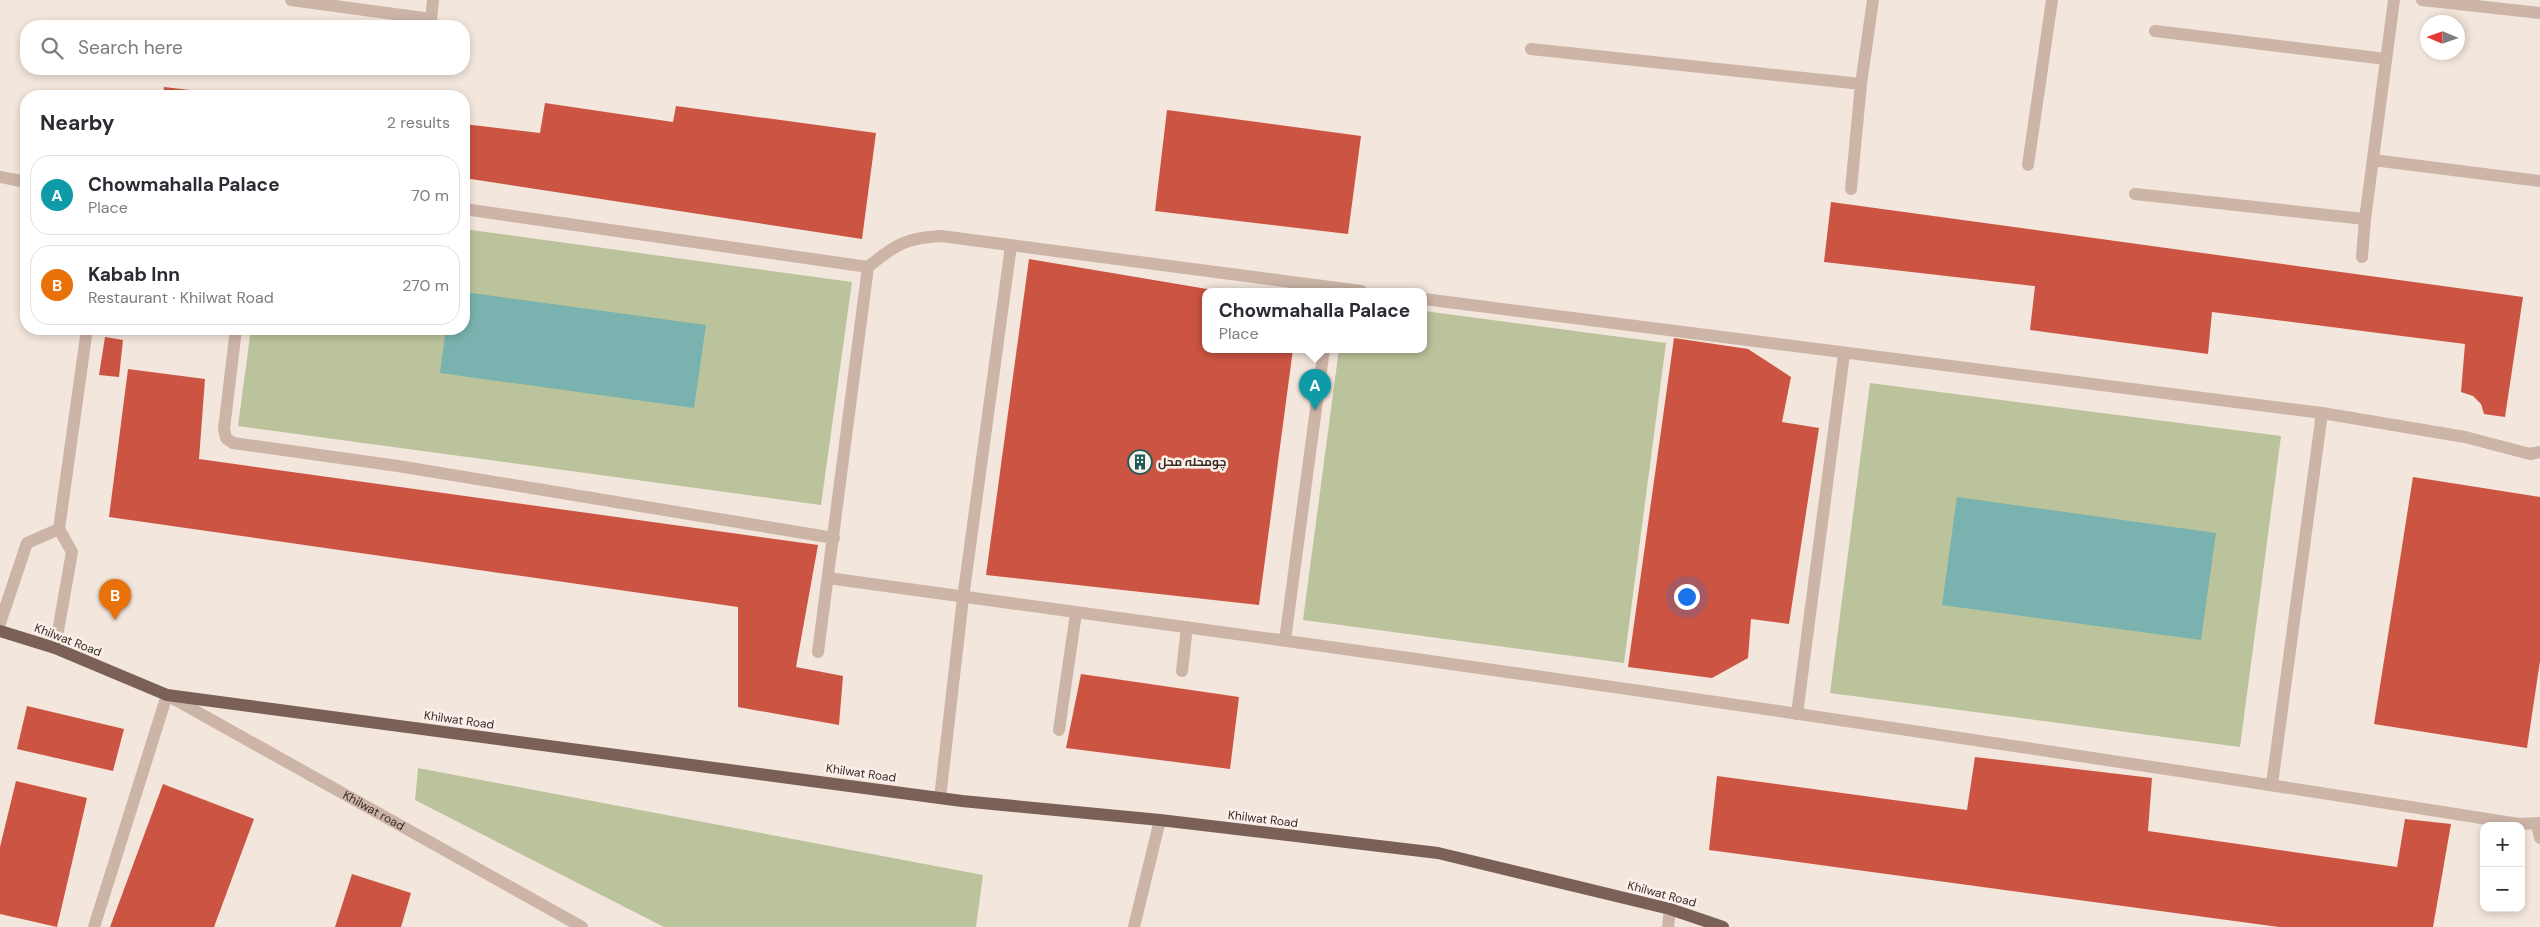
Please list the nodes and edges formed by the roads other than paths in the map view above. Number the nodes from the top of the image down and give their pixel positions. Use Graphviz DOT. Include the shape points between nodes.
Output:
graph roads {
  1 [pos="291,0"];
  2 [pos="433,0"];
  3 [pos="1873,0"];
  4 [pos="2052,0"];
  5 [pos="2394,0"];
  6 [pos="2422,0"];
  7 [pos="2540,13"];
  8 [pos="2155,31"];
  9 [pos="1531,49"];
  10 [pos="2386,59"];
  11 [pos="1862,84"];
  12 [pos="2373,160"];
  13 [pos="2028,165"];
  14 [pos="0,177"];
  15 [pos="20,181"];
  16 [pos="2540,182"];
  17 [pos="1851,189"];
  18 [pos="2135,194"];
  19 [pos="470,210"];
  20 [pos="2365,220"];
  21 [pos="1011,246"];
  22 [pos="2362,257"];
  23 [pos="868,268"];
  24 [pos="1324,288"];
  25 [pos="1427,299"];
  26 [pos="86,335"];
  27 [pos="235,335"];
  28 [pos="1323,353"];
  29 [pos="1844,354"];
  30 [pos="2322,413"];
  31 [pos="2540,452"];
  32 [pos="60,529"];
  33 [pos="834,538"];
  34 [pos="828,578"];
  35 [pos="963,598"];
  36 [pos="1076,613"];
  37 [pos="0,623"];
  38 [pos="1187,628"];
  39 [pos="0,631"];
  40 [pos="1286,640"];
  41 [pos="55,648"];
  42 [pos="818,652"];
  43 [pos="1182,671"];
  44 [pos="167,695"];
  45 [pos="1797,714"];
  46 [pos="1059,730"];
  47 [pos="2272,784"];
  48 [pos="940,798"];
  49 [pos="1160,820"];
  50 [pos="2538,824"];
  51 [pos="2540,838"];
  52 [pos="1670,909"];
  53 [pos="94,927"];
  54 [pos="582,927"];
  55 [pos="1134,927"];
  56 [pos="1668,927"];
  57 [pos="1723,927"];
  1 -- 2 [label="street" via="431,19"];
  3 -- 11 [label="street"];
  4 -- 13 [label="street"];
  5 -- 10 [label="street"];
  6 -- 7 [label="street"];
  8 -- 10 [label="street"];
  9 -- 11 [label="street"];
  10 -- 12 [label="street"];
  11 -- 17 [label="street"];
  12 -- 16 [label="street"];
  12 -- 20 [label="street"];
  14 -- 15 [label="street"];
  18 -- 20 [label="street"];
  19 -- 23 [label="street"];
  20 -- 22 [label="street"];
  21 -- 23 [label="street" via="941,236 915,237 888,250"];
  21 -- 24 [label="street"];
  21 -- 35 [label="street"];
  23 -- 33 [label="street"];
  25 -- 29 [label="street"];
  26 -- 32 [label="street"];
  27 -- 33 [label="street" via="224,429 226,438 233,443 398,466"];
  28 -- 40 [label="street"];
  29 -- 30 [label="street"];
  29 -- 45 [label="street"];
  30 -- 31 [label="street" via="2465,437 2530,454"];
  30 -- 47 [label="street"];
  32 -- 37 [label="street" via="27,543"];
  32 -- 41 [label="street" via="72,552"];
  33 -- 34 [label="street"];
  34 -- 35 [label="street"];
  34 -- 42 [label="street"];
  35 -- 36 [label="street"];
  35 -- 48 [label="street"];
  36 -- 38 [label="street"];
  36 -- 46 [label="street"];
  38 -- 40 [label="street"];
  38 -- 43 [label="street"];
  39 -- 41 [label="main road, Khilwat Road"];
  40 -- 45 [label="street"];
  41 -- 44 [label="main road, Khilwat Road"];
  44 -- 48 [label="main road, Khilwat Road"];
  44 -- 53 [label="street"];
  44 -- 54 [label="street, Khilwat road"];
  45 -- 47 [label="street"];
  47 -- 50 [label="street"];
  48 -- 49 [label="main road, Khilwat Road"];
  49 -- 52 [label="main road, Khilwat Road" via="1438,853"];
  49 -- 55 [label="street"];
  50 -- 51 [label="street"];
  52 -- 56 [label="street"];
  52 -- 57 [label="main road, Khilwat Road"];
}
